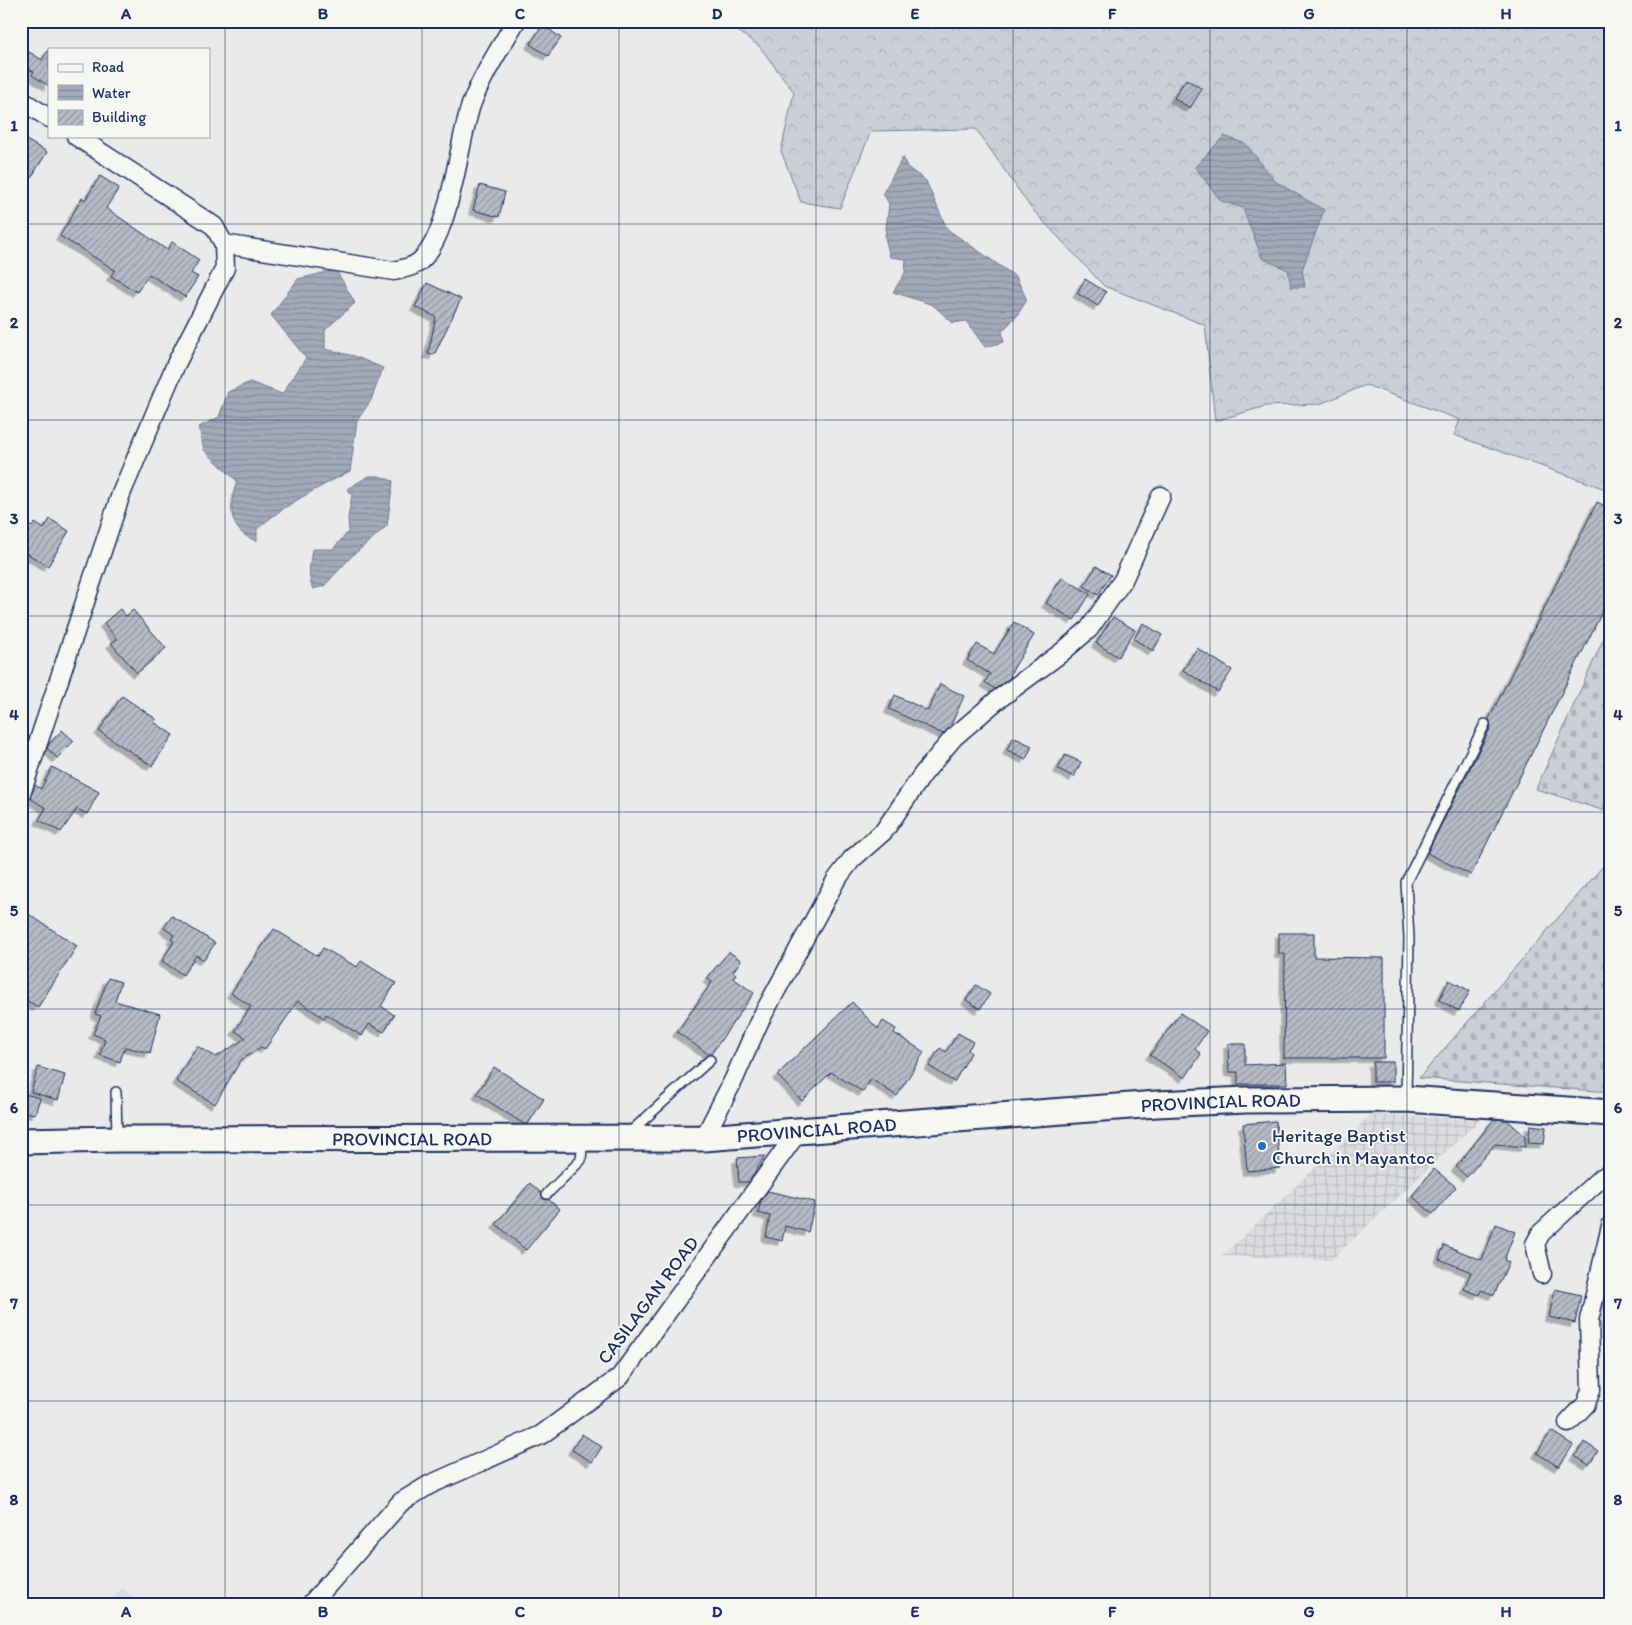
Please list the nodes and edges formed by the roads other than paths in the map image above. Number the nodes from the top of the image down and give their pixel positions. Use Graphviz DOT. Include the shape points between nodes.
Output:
graph roads {
  1 [pos="516,21"];
  2 [pos="21,100"];
  3 [pos="48,117"];
  4 [pos="79,138"];
  5 [pos="224,244"];
  6 [pos="1161,496"];
  7 [pos="1485,724"];
  8 [pos="21,794"];
  9 [pos="710,1060"];
  10 [pos="116,1092"];
  11 [pos="1406,1099"];
  12 [pos="1611,1112"];
  13 [pos="800,1130"];
  14 [pos="704,1138"];
  15 [pos="117,1139"];
  16 [pos="584,1139"];
  17 [pos="623,1139"];
  18 [pos="21,1141"];
  19 [pos="1611,1172"];
  20 [pos="548,1194"];
  21 [pos="1611,1226"];
  22 [pos="1542,1274"];
  23 [pos="1568,1423"];
  24 [pos="311,1604"];
  1 -- 5 [label="street" via="471,106 446,212 428,252 417,263 394,271"];
  2 -- 3 [label="street"];
  4 -- 5 [label="street" via="214,226"];
  5 -- 8 [label="street" via="225,268 176,364 120,494"];
  6 -- 14 [label="street" via="1123,580 1089,629 954,737 923,774 884,830 852,859 836,880 759,1022"];
  7 -- 11 [label="lane" via="1406,882 1409,938"];
  9 -- 17 [label="lane"];
  10 -- 15 [label="lane"];
  11 -- 12 [label="main road, PROVINCIAL ROAD"];
  11 -- 13 [label="main road, PROVINCIAL ROAD" via="1176,1103"];
  13 -- 14 [label="main road, PROVINCIAL ROAD"];
  13 -- 24 [label="street, CASILAGAN ROAD" via="620,1377 541,1435 429,1485 401,1502"];
  14 -- 17 [label="main road, PROVINCIAL ROAD"];
  15 -- 16 [label="main road, PROVINCIAL ROAD"];
  15 -- 18 [label="main road, PROVINCIAL ROAD"];
  16 -- 17 [label="main road, PROVINCIAL ROAD"];
  16 -- 20 [label="lane" via="581,1160"];
  19 -- 22 [label="street" via="1541,1233 1535,1244"];
  21 -- 23 [label="street" via="1589,1320 1591,1390 1586,1404"];
}
